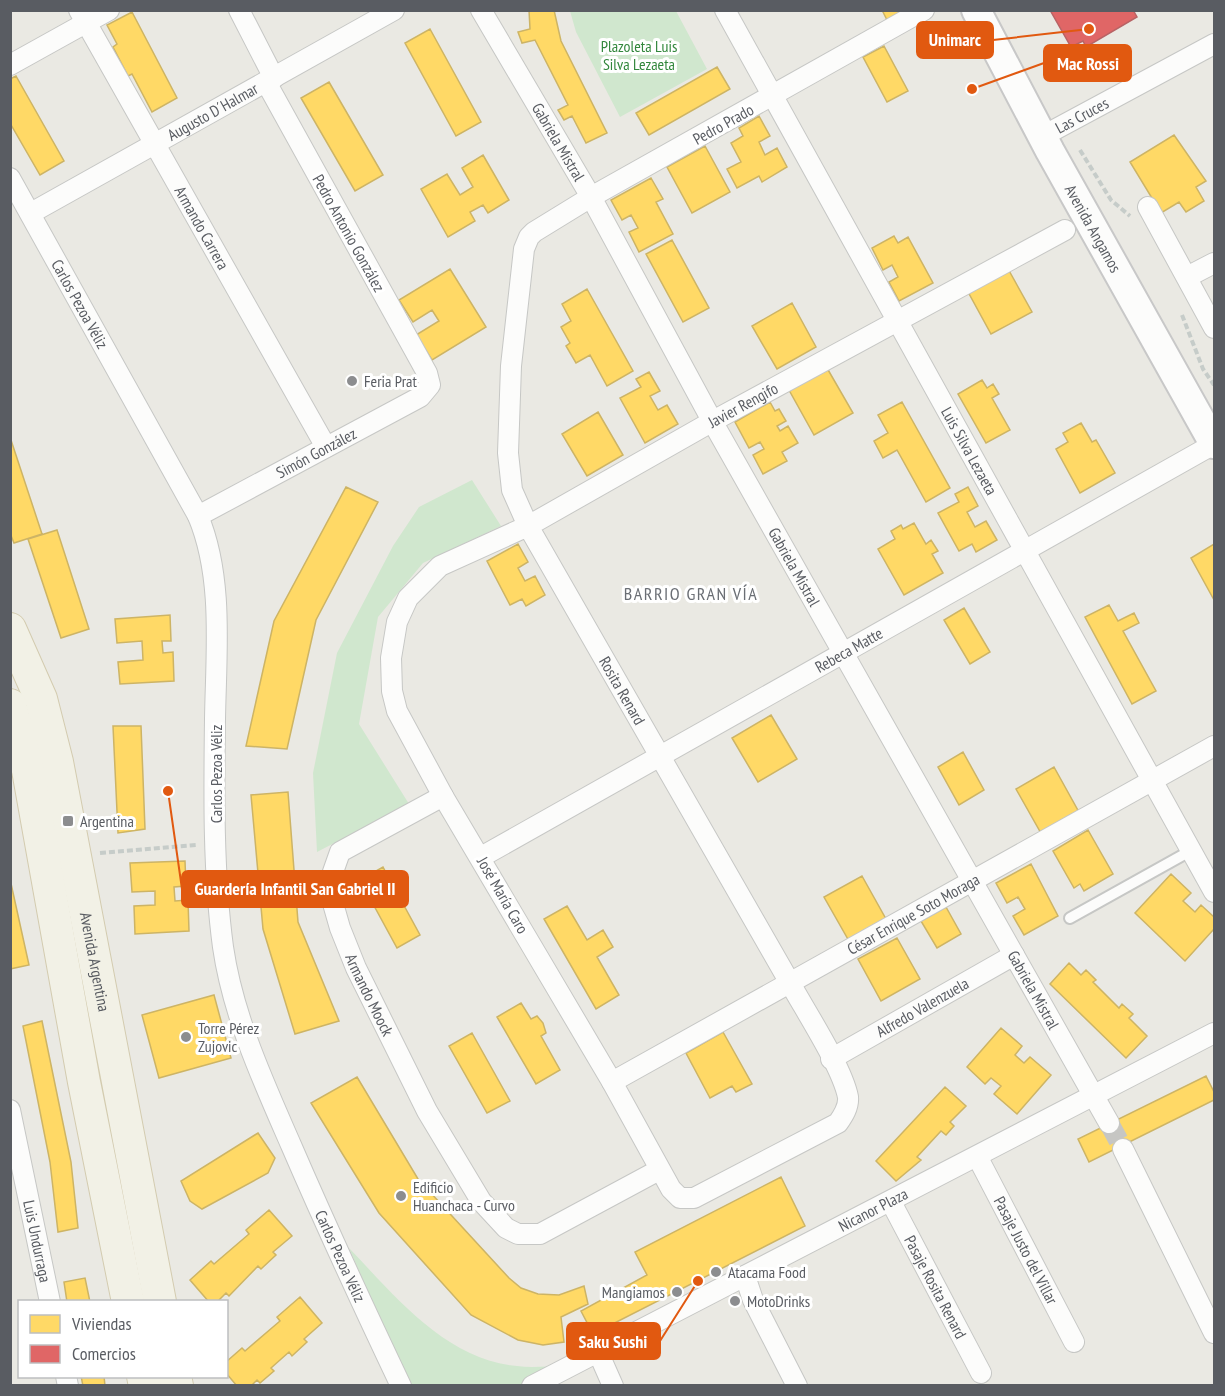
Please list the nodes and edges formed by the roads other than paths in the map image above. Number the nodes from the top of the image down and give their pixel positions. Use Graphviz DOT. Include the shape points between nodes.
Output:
graph roads {
  1 [pos="109,10"];
  2 [pos="239,10"];
  3 [pos="394,10"];
  4 [pos="481,10"];
  5 [pos="725,10"];
  6 [pos="924,10"];
  7 [pos="976,10"];
  8 [pos="83,17"];
  9 [pos="1215,44"];
  10 [pos="10,65"];
  11 [pos="270,80"];
  12 [pos="773,96"];
  13 [pos="1043,136"];
  14 [pos="154,144"];
  15 [pos="10,178"];
  16 [pos="591,197"];
  17 [pos="1148,207"];
  18 [pos="31,213"];
  19 [pos="1065,230"];
  20 [pos="526,242"];
  21 [pos="1215,263"];
  22 [pos="1187,277"];
  23 [pos="898,321"];
  24 [pos="1215,328"];
  25 [pos="430,385"];
  26 [pos="713,421"];
  27 [pos="1215,444"];
  28 [pos="326,447"];
  29 [pos="198,516"];
  30 [pos="528,526"];
  31 [pos="1026,550"];
  32 [pos="422,582"];
  33 [pos="10,629"];
  34 [pos="843,652"];
  35 [pos="10,705"];
  36 [pos="1215,746"];
  37 [pos="660,755"];
  38 [pos="1154,780"];
  39 [pos="443,796"];
  40 [pos="1192,850"];
  41 [pos="481,857"];
  42 [pos="973,882"];
  43 [pos="1215,892"];
  44 [pos="1070,918"];
  45 [pos="1014,955"];
  46 [pos="790,983"];
  47 [pos="1215,1033"];
  48 [pos="831,1059"];
  49 [pos="612,1082"];
  50 [pos="1095,1096"];
  51 [pos="10,1110"];
  52 [pos="1109,1123"];
  53 [pos="1122,1149"];
  54 [pos="978,1158"];
  55 [pos="659,1170"];
  56 [pos="680,1197"];
  57 [pos="891,1202"];
  58 [pos="745,1276"];
  59 [pos="51,1300"];
  60 [pos="128,1300"];
  61 [pos="160,1300"];
  62 [pos="1215,1333"];
  63 [pos="1074,1342"];
  64 [pos="598,1352"];
  65 [pos="981,1373"];
  66 [pos="400,1386"];
  67 [pos="532,1386"];
  68 [pos="613,1386"];
  69 [pos="796,1386"];
  1 -- 8 [label="street"];
  2 -- 11 [label="street, Pedro Antonio González"];
  3 -- 11 [label="street, Augusto D´Halmar"];
  4 -- 16 [label="street, Gabriela Mistral"];
  5 -- 12 [label="street, Luis Silva Lezaeta"];
  6 -- 12 [label="street, Pedro Prado"];
  7 -- 13 [label="main road, Avenida Angamos"];
  8 -- 10 [label="street"];
  8 -- 14 [label="street, Armando Carrera"];
  9 -- 13 [label="street, Las Cruces"];
  11 -- 14 [label="street, Augusto D´Halmar"];
  11 -- 25 [label="street, Pedro Antonio González"];
  12 -- 16 [label="street, Pedro Prado"];
  12 -- 23 [label="street, Luis Silva Lezaeta"];
  13 -- 27 [label="main road, Avenida Angamos"];
  14 -- 18 [label="street, Augusto D´Halmar"];
  14 -- 28 [label="street, Armando Carrera"];
  15 -- 18 [label="street, Carlos Pezoa Véliz"];
  16 -- 20 [label="street, Pedro Prado" via="534,232"];
  16 -- 26 [label="street, Gabriela Mistral"];
  17 -- 22 [label="street"];
  18 -- 29 [label="street, Carlos Pezoa Véliz"];
  19 -- 23 [label="street, Javier Rengifo"];
  20 -- 30 [label="street, Rosita Renard" via="511,366 508,453 512,490"];
  21 -- 22 [label="street"];
  22 -- 24 [label="street"];
  23 -- 26 [label="street, Javier Rengifo"];
  23 -- 31 [label="street, Luis Silva Lezaeta"];
  25 -- 28 [label="street, Simón González" via="420,397"];
  26 -- 30 [label="street, Javier Rengifo"];
  26 -- 34 [label="street, Gabriela Mistral"];
  27 -- 31 [label="street, Rebeca Matte"];
  28 -- 29 [label="street, Simón González"];
  29 -- 66 [label="street, Carlos Pezoa Véliz" via="212,567 216,843 223,944 236,1007 326,1227"];
  30 -- 32 [label="street, Javier Rengifo" via="440,566"];
  30 -- 37 [label="street, Rosita Renard"];
  31 -- 34 [label="street, Rebeca Matte"];
  31 -- 38 [label="street, Luis Silva Lezaeta"];
  32 -- 39 [label="street, José María Caro" via="408,598 396,622 392,692 397,711"];
  33 -- 61 [label="main road, Avenida Argentina" via="41,699"];
  34 -- 37 [label="street, Rebeca Matte"];
  34 -- 42 [label="street, Gabriela Mistral"];
  35 -- 60 [label="main road, Avenida Argentina" via="28,770"];
  36 -- 38 [label="street, César Enrique Soto Moraga"];
  37 -- 41 [label="street, Rebeca Matte"];
  37 -- 46 [label="street, Rosita Renard"];
  38 -- 40 [label="street, Luis Silva Lezaeta"];
  38 -- 42 [label="street, César Enrique Soto Moraga"];
  39 -- 41 [label="street, José María Caro"];
  39 -- 55 [label="street, Armando Moock" via="340,852 328,885 356,968 427,1111 481,1201 506,1228 518,1234 540,1234"];
  40 -- 43 [label="street, Luis Silva Lezaeta"];
  40 -- 44 [label="lane"];
  41 -- 49 [label="street, José María Caro"];
  42 -- 45 [label="street, Gabriela Mistral"];
  42 -- 46 [label="street, César Enrique Soto Moraga"];
  45 -- 48 [label="street, Alfredo Valenzuela"];
  45 -- 50 [label="street, Gabriela Mistral"];
  46 -- 48 [label="street, Rosita Renard"];
  46 -- 49 [label="street, César Enrique Soto Moraga"];
  47 -- 50 [label="street, Nicanor Plaza"];
  48 -- 56 [label="street, Rosita Renard" via="848,1099 838,1123 693,1198"];
  49 -- 55 [label="street, José María Caro"];
  50 -- 52 [label="street, Gabriela Mistral"];
  50 -- 54 [label="street, Nicanor Plaza"];
  51 -- 59 [label="street, Luis Undurraga"];
  53 -- 62 [label="street"];
  54 -- 57 [label="street, Nicanor Plaza"];
  54 -- 63 [label="street, Pasaje Justo del Villar"];
  55 -- 56 [label="street, José María Caro"];
  57 -- 58 [label="street, Nicanor Plaza"];
  57 -- 65 [label="street, Pasaje Rosita Renard"];
  58 -- 64 [label="street, Nicanor Plaza"];
  58 -- 69 [label="street"];
  64 -- 67 [label="street, Nicanor Plaza"];
  64 -- 68 [label="street"];
}
